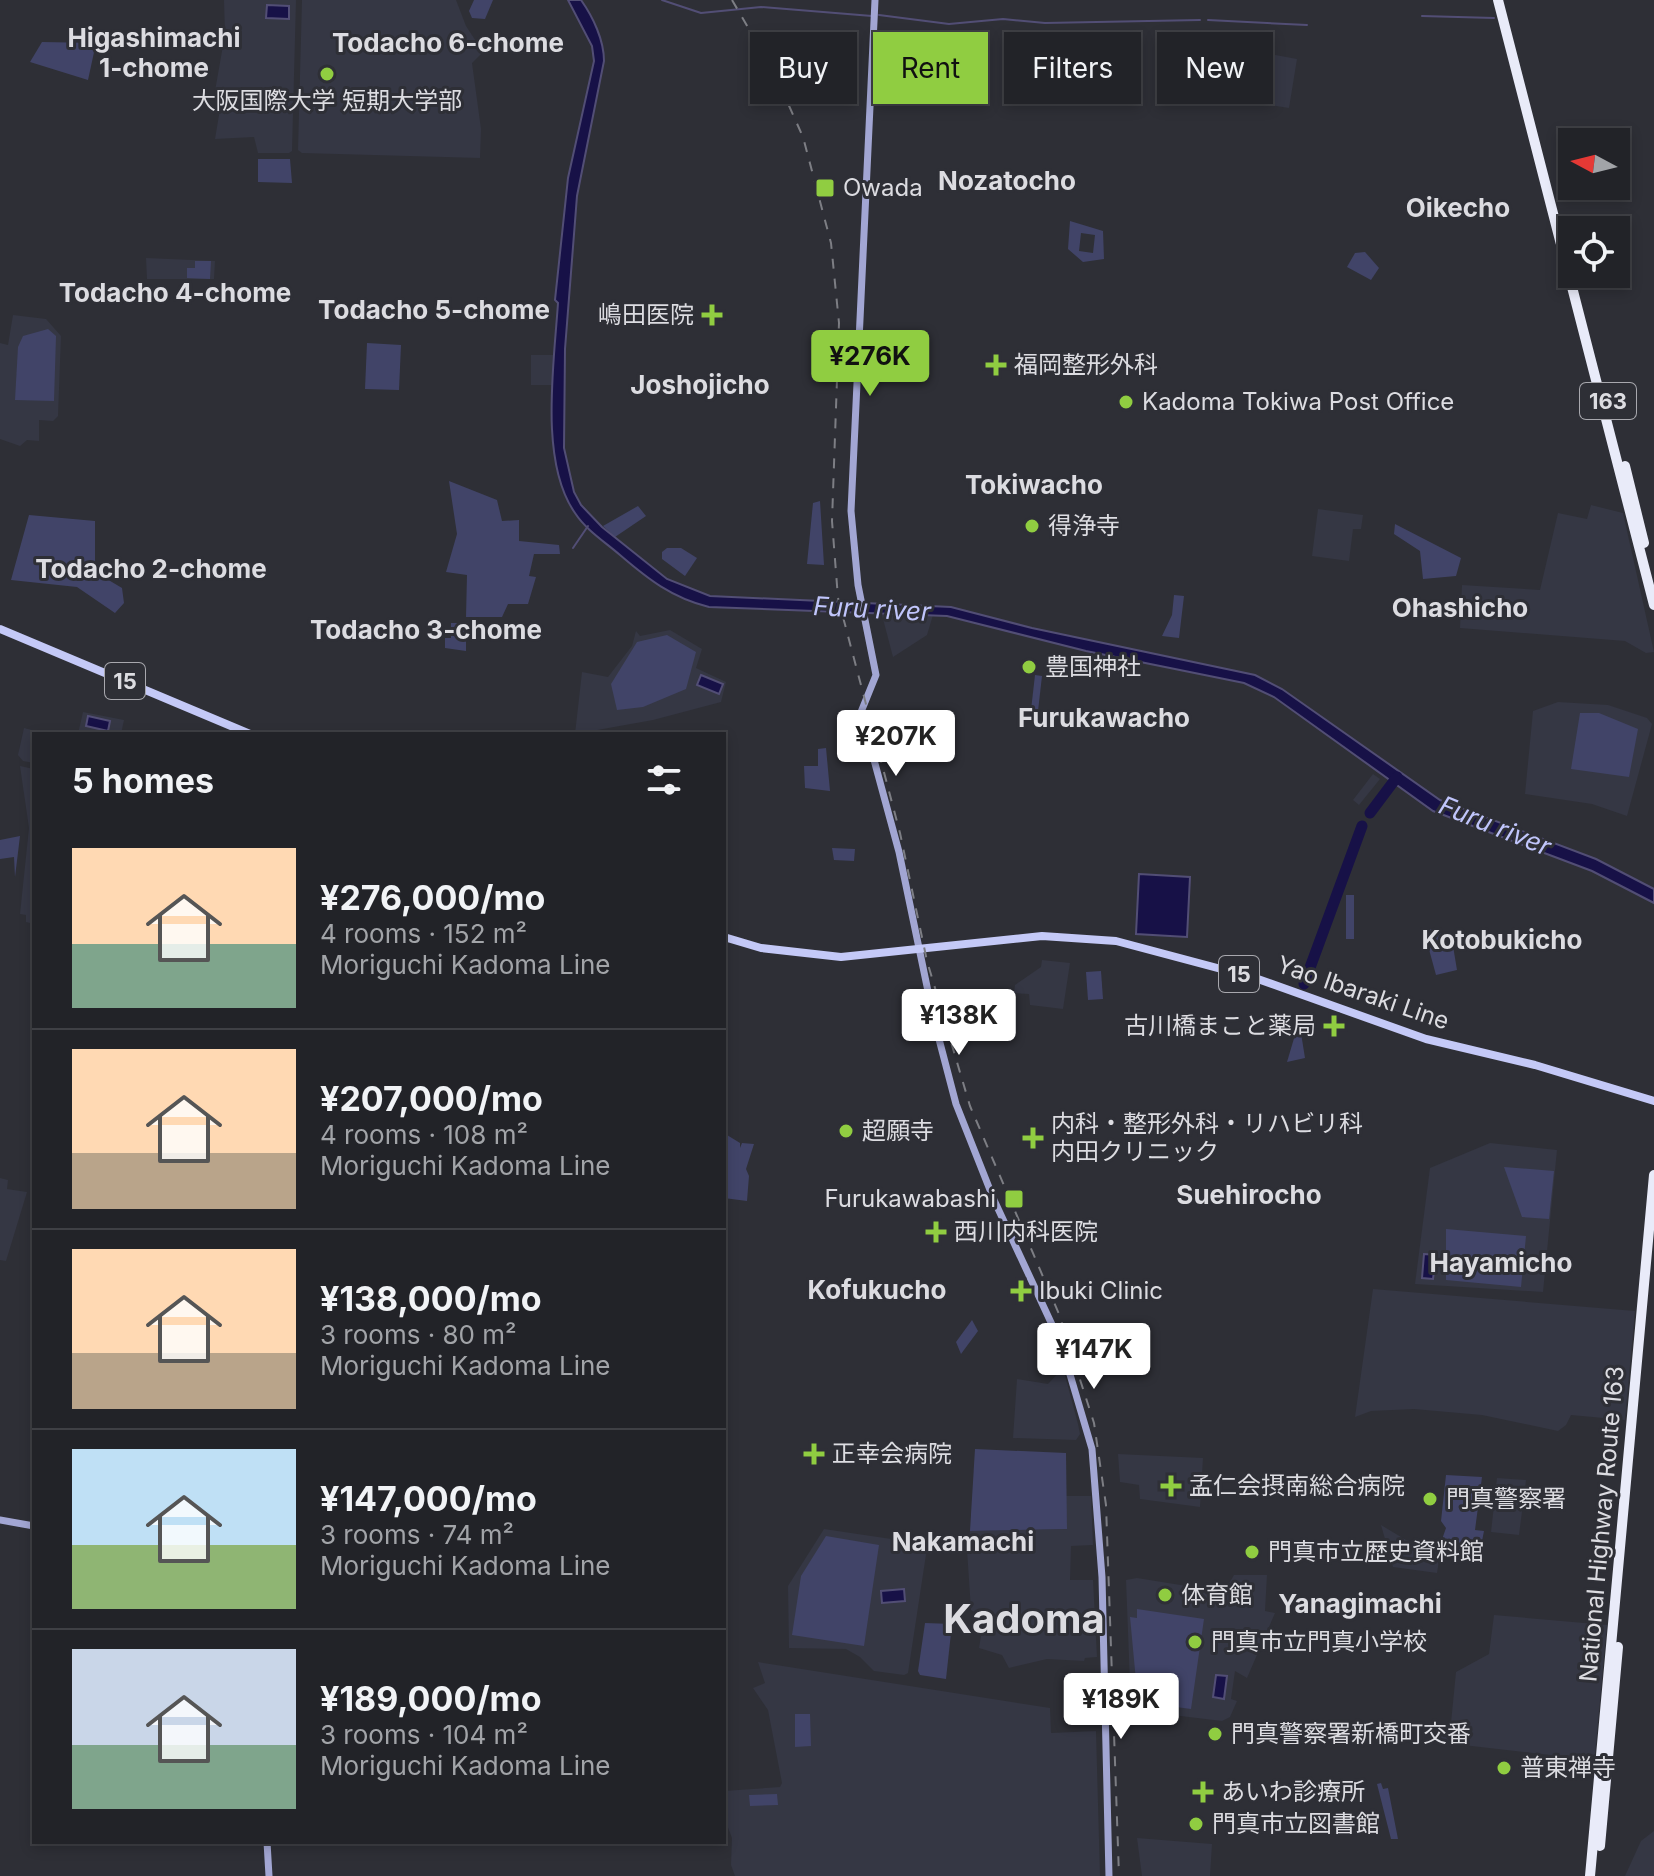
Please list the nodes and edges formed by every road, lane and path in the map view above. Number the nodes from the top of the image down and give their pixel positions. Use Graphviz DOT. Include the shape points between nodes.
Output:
graph roads {
  1 [pos="875,0"];
  2 [pos="1501,0"];
  3 [pos="1559,216"];
  4 [pos="1579,288"];
  5 [pos="1654,579"];
  6 [pos="1654,605"];
  7 [pos="0,629"];
  8 [pos="245,732"];
  9 [pos="726,938"];
  10 [pos="918,948"];
  11 [pos="1654,1101"];
  12 [pos="1654,1175"];
  13 [pos="1654,1238"];
  14 [pos="0,1520"];
  15 [pos="32,1526"];
  16 [pos="267,1844"];
  17 [pos="269,1876"];
  18 [pos="1109,1876"];
  19 [pos="1590,1876"];
  20 [pos="1597,1876"];
  1 -- 10 [label="main road" via="851,511 876,675 861,712 899,852"];
  2 -- 3 [label="highway, 163"];
  2 -- 6 [label="highway, 163"];
  4 -- 5 [label="highway, 163"];
  7 -- 8 [label="main road, 15"];
  9 -- 10 [label="main road, Yao Ibaraki Line / 15" via="761,948 828,956"];
  10 -- 11 [label="main road, Yao Ibaraki Line / 15" via="1042,936 1116,941 1255,978 1426,1039"];
  10 -- 18 [label="main road" via="956,1104 1061,1344 1092,1449 1102,1577"];
  12 -- 19 [label="highway, National Highway Route 163"];
  13 -- 20 [label="highway, National Highway Route 163"];
  14 -- 15 [label="main road"];
  16 -- 17 [label="main road"];
}
